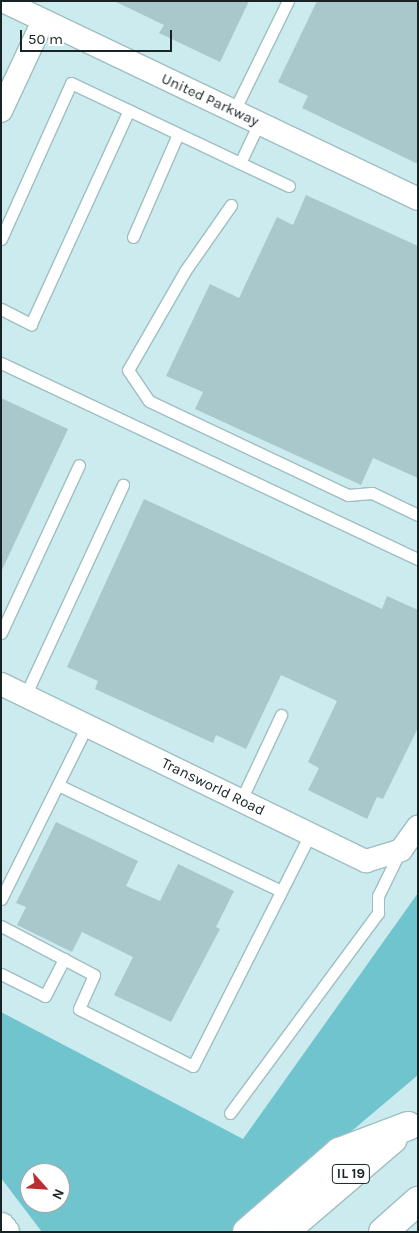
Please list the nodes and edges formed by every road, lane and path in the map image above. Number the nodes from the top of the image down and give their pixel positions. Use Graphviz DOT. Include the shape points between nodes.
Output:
graph roads {
  1 [pos="3,1"];
  2 [pos="288,1"];
  3 [pos="43,21"];
  4 [pos="129,110"];
  5 [pos="1,111"];
  6 [pos="234,111"];
  7 [pos="259,123"];
  8 [pos="178,134"];
  9 [pos="240,163"];
  10 [pos="289,186"];
  11 [pos="418,199"];
  12 [pos="231,205"];
  13 [pos="133,237"];
  14 [pos="1,239"];
  15 [pos="1,309"];
  16 [pos="1,363"];
  17 [pos="79,464"];
  18 [pos="123,485"];
  19 [pos="418,515"];
  20 [pos="418,559"];
  21 [pos="1,633"];
  22 [pos="1,684"];
  23 [pos="25,696"];
  24 [pos="281,715"];
  25 [pos="87,726"];
  26 [pos="58,785"];
  27 [pos="241,800"];
  28 [pos="418,827"];
  29 [pos="310,834"];
  30 [pos="401,850"];
  31 [pos="281,891"];
  32 [pos="1,899"];
  33 [pos="1,926"];
  34 [pos="64,959"];
  35 [pos="1,974"];
  36 [pos="230,1113"];
  37 [pos="413,1121"];
  38 [pos="418,1201"];
  39 [pos="1,1227"];
  40 [pos="5,1232"];
  41 [pos="247,1232"];
  42 [pos="284,1232"];
  43 [pos="383,1232"];
  1 -- 3 [label="street, United Parkway"];
  2 -- 6 [label="lane"];
  3 -- 5 [label="street"];
  3 -- 6 [label="street, United Parkway"];
  4 -- 8 [label="lane"];
  4 -- 14 [label="lane" via="72,84"];
  4 -- 15 [label="lane" via="31,324"];
  6 -- 7 [label="street, United Parkway"];
  7 -- 9 [label="lane"];
  7 -- 11 [label="street, United Parkway"];
  8 -- 9 [label="lane"];
  8 -- 13 [label="lane"];
  9 -- 10 [label="lane"];
  12 -- 19 [label="lane" via="185,271 128,370 149,401 348,495 372,493"];
  16 -- 20 [label="lane"];
  17 -- 21 [label="lane"];
  18 -- 23 [label="lane"];
  22 -- 23 [label="street, Transworld Road"];
  23 -- 25 [label="street, Transworld Road"];
  24 -- 27 [label="lane"];
  25 -- 26 [label="lane"];
  25 -- 27 [label="street, Transworld Road"];
  26 -- 31 [label="lane"];
  26 -- 32 [label="lane"];
  27 -- 29 [label="street, Transworld Road"];
  28 -- 30 [label="street"];
  29 -- 30 [label="street, Transworld Road" via="366,861"];
  29 -- 31 [label="lane"];
  30 -- 36 [label="lane" via="378,896 378,913"];
  31 -- 34 [label="lane" via="193,1066 78,1009 94,975"];
  33 -- 34 [label="lane"];
  34 -- 35 [label="lane" via="45,996"];
  37 -- 41 [label="main road" via="339,1152"];
  37 -- 42 [label="main road, IL 19"];
  38 -- 43 [label="main road"];
  39 -- 40 [label="main road"];
}
